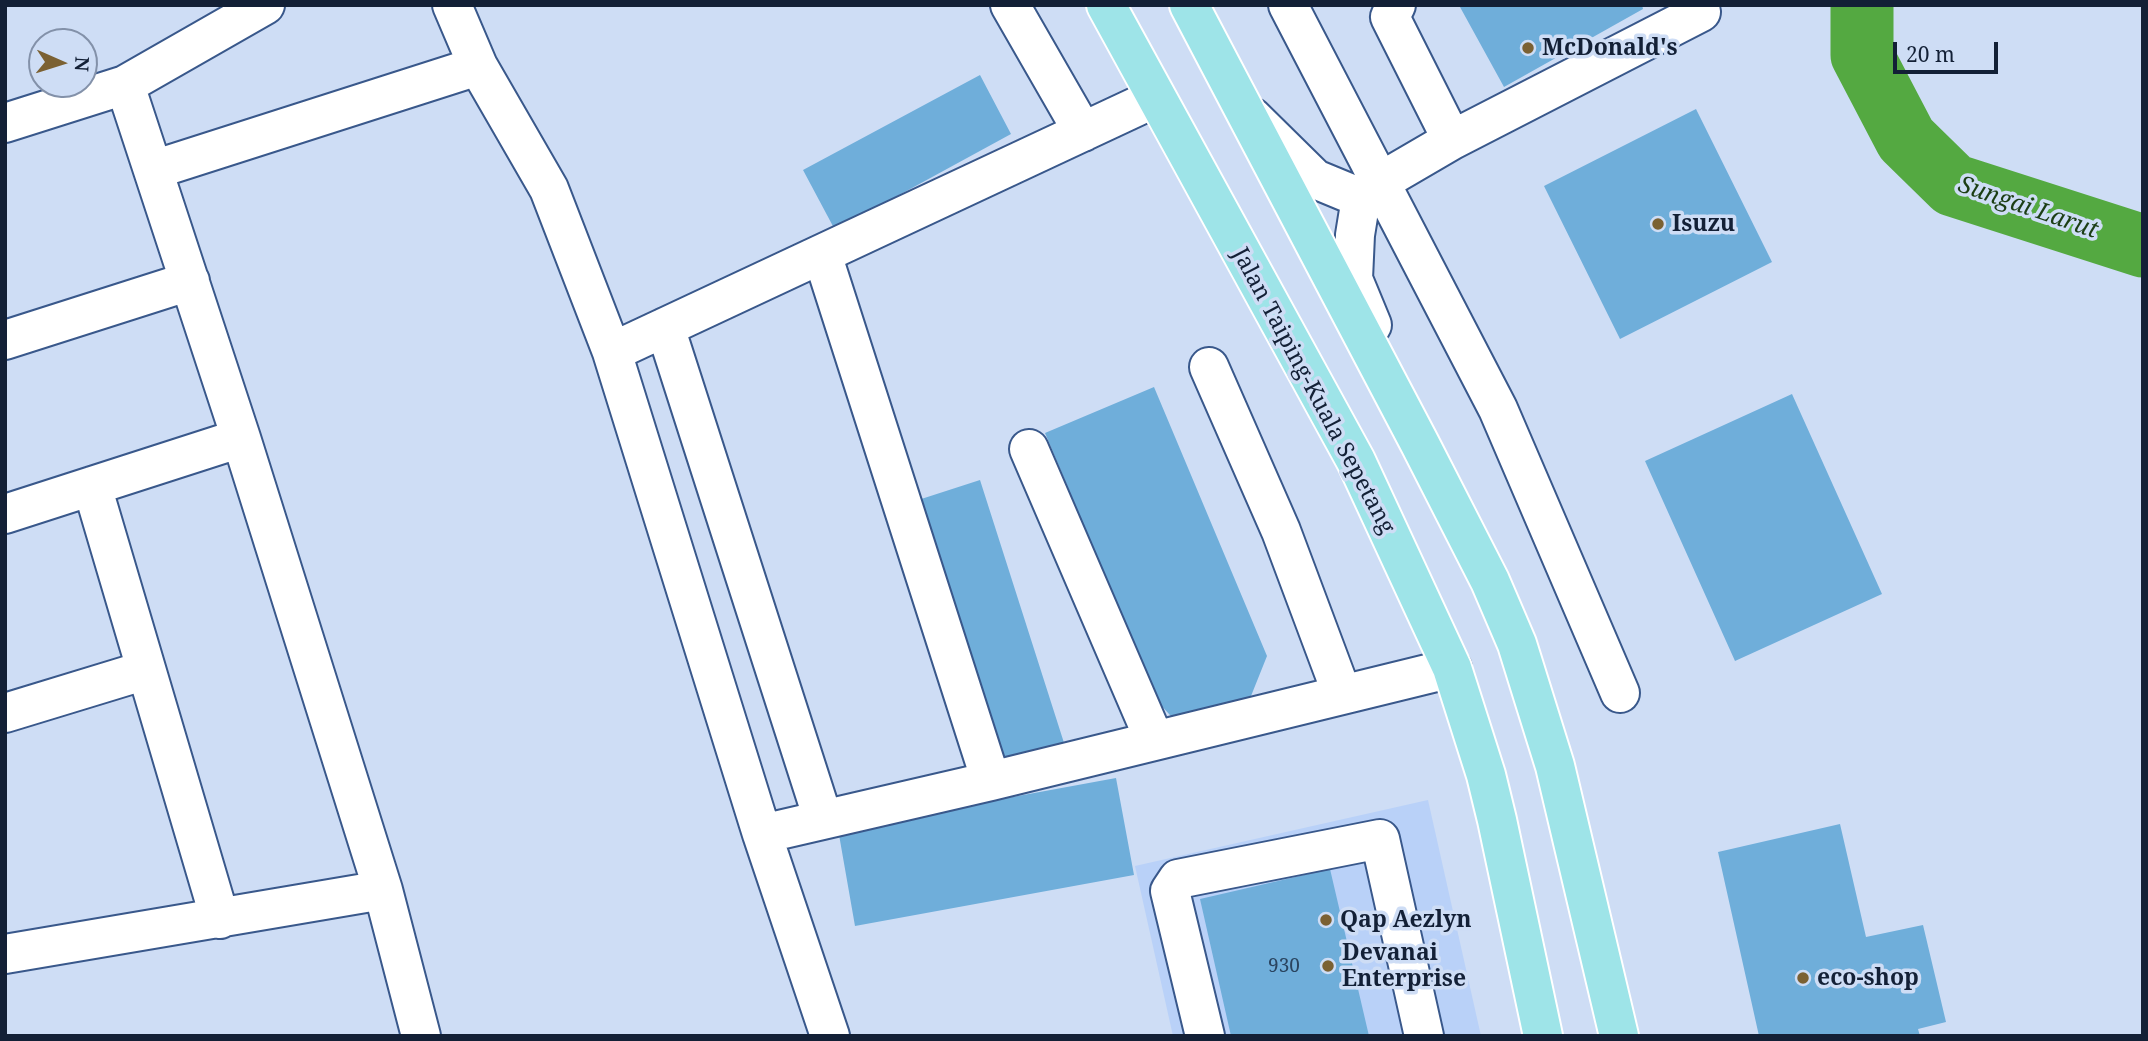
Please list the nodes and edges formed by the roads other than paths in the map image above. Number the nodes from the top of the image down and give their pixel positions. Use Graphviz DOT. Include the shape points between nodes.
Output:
graph roads {
  1 [pos="265,5"];
  2 [pos="452,5"];
  3 [pos="1010,5"];
  4 [pos="1106,5"];
  5 [pos="1189,5"];
  6 [pos="1289,5"];
  7 [pos="1396,5"];
  8 [pos="1703,8"];
  9 [pos="478,66"];
  10 [pos="125,85"];
  11 [pos="1155,99"];
  12 [pos="1243,108"];
  13 [pos="8,115"];
  14 [pos="1083,132"];
  15 [pos="1452,140"];
  16 [pos="153,170"];
  17 [pos="1371,190"];
  18 [pos="822,254"];
  19 [pos="190,281"];
  20 [pos="665,327"];
  21 [pos="5,340"];
  22 [pos="612,352"];
  23 [pos="1209,367"];
  24 [pos="242,438"];
  25 [pos="1420,444"];
  26 [pos="1029,449"];
  27 [pos="92,486"];
  28 [pos="5,514"];
  29 [pos="1452,668"];
  30 [pos="146,670"];
  31 [pos="1620,693"];
  32 [pos="1342,694"];
  33 [pos="5,713"];
  34 [pos="1154,739"];
  35 [pos="991,781"];
  36 [pos="823,819"];
  37 [pos="762,834"];
  38 [pos="383,891"];
  39 [pos="220,919"];
  40 [pos="5,954"];
  41 [pos="421,1036"];
  42 [pos="830,1036"];
  43 [pos="1205,1036"];
  44 [pos="1424,1036"];
  45 [pos="1543,1036"];
  46 [pos="1619,1036"];
  1 -- 10 [label="street"];
  2 -- 9 [label="street"];
  3 -- 14 [label="street"];
  4 -- 11 [label="main road, Jalan Taiping-Kuala Sepetang"];
  5 -- 12 [label="main road"];
  6 -- 17 [label="street"];
  7 -- 15 [label="street" via="1390,17"];
  8 -- 15 [label="street"];
  9 -- 16 [label="street"];
  9 -- 22 [label="street" via="549,189"];
  10 -- 13 [label="street"];
  10 -- 16 [label="street"];
  11 -- 14 [label="street"];
  11 -- 29 [label="main road, Jalan Taiping-Kuala Sepetang" via="1356,461"];
  12 -- 17 [label="street" via="1315,179"];
  12 -- 25 [label="main road"];
  14 -- 18 [label="street"];
  15 -- 17 [label="street"];
  16 -- 19 [label="street"];
  17 -- 25 [label="street" via="1355,235 1353,279"];
  17 -- 31 [label="street" via="1498,409"];
  18 -- 20 [label="street"];
  18 -- 35 [label="street"];
  19 -- 21 [label="street"];
  19 -- 24 [label="street"];
  20 -- 22 [label="street"];
  20 -- 36 [label="street"];
  22 -- 37 [label="street"];
  23 -- 32 [label="street" via="1281,531"];
  24 -- 27 [label="street"];
  24 -- 38 [label="street"];
  25 -- 46 [label="main road" via="1517,644 1555,766"];
  26 -- 34 [label="street"];
  27 -- 28 [label="street"];
  27 -- 30 [label="street"];
  29 -- 32 [label="street"];
  29 -- 45 [label="main road, Jalan Taiping-Kuala Sepetang" via="1486,775"];
  30 -- 33 [label="street"];
  30 -- 39 [label="street"];
  32 -- 34 [label="street"];
  34 -- 35 [label="street"];
  35 -- 36 [label="street"];
  36 -- 37 [label="street"];
  37 -- 42 [label="street"];
  38 -- 39 [label="street"];
  38 -- 41 [label="street"];
  39 -- 40 [label="street"];
  43 -- 44 [label="street" via="1170,891 1178,879 1380,839"];
}
